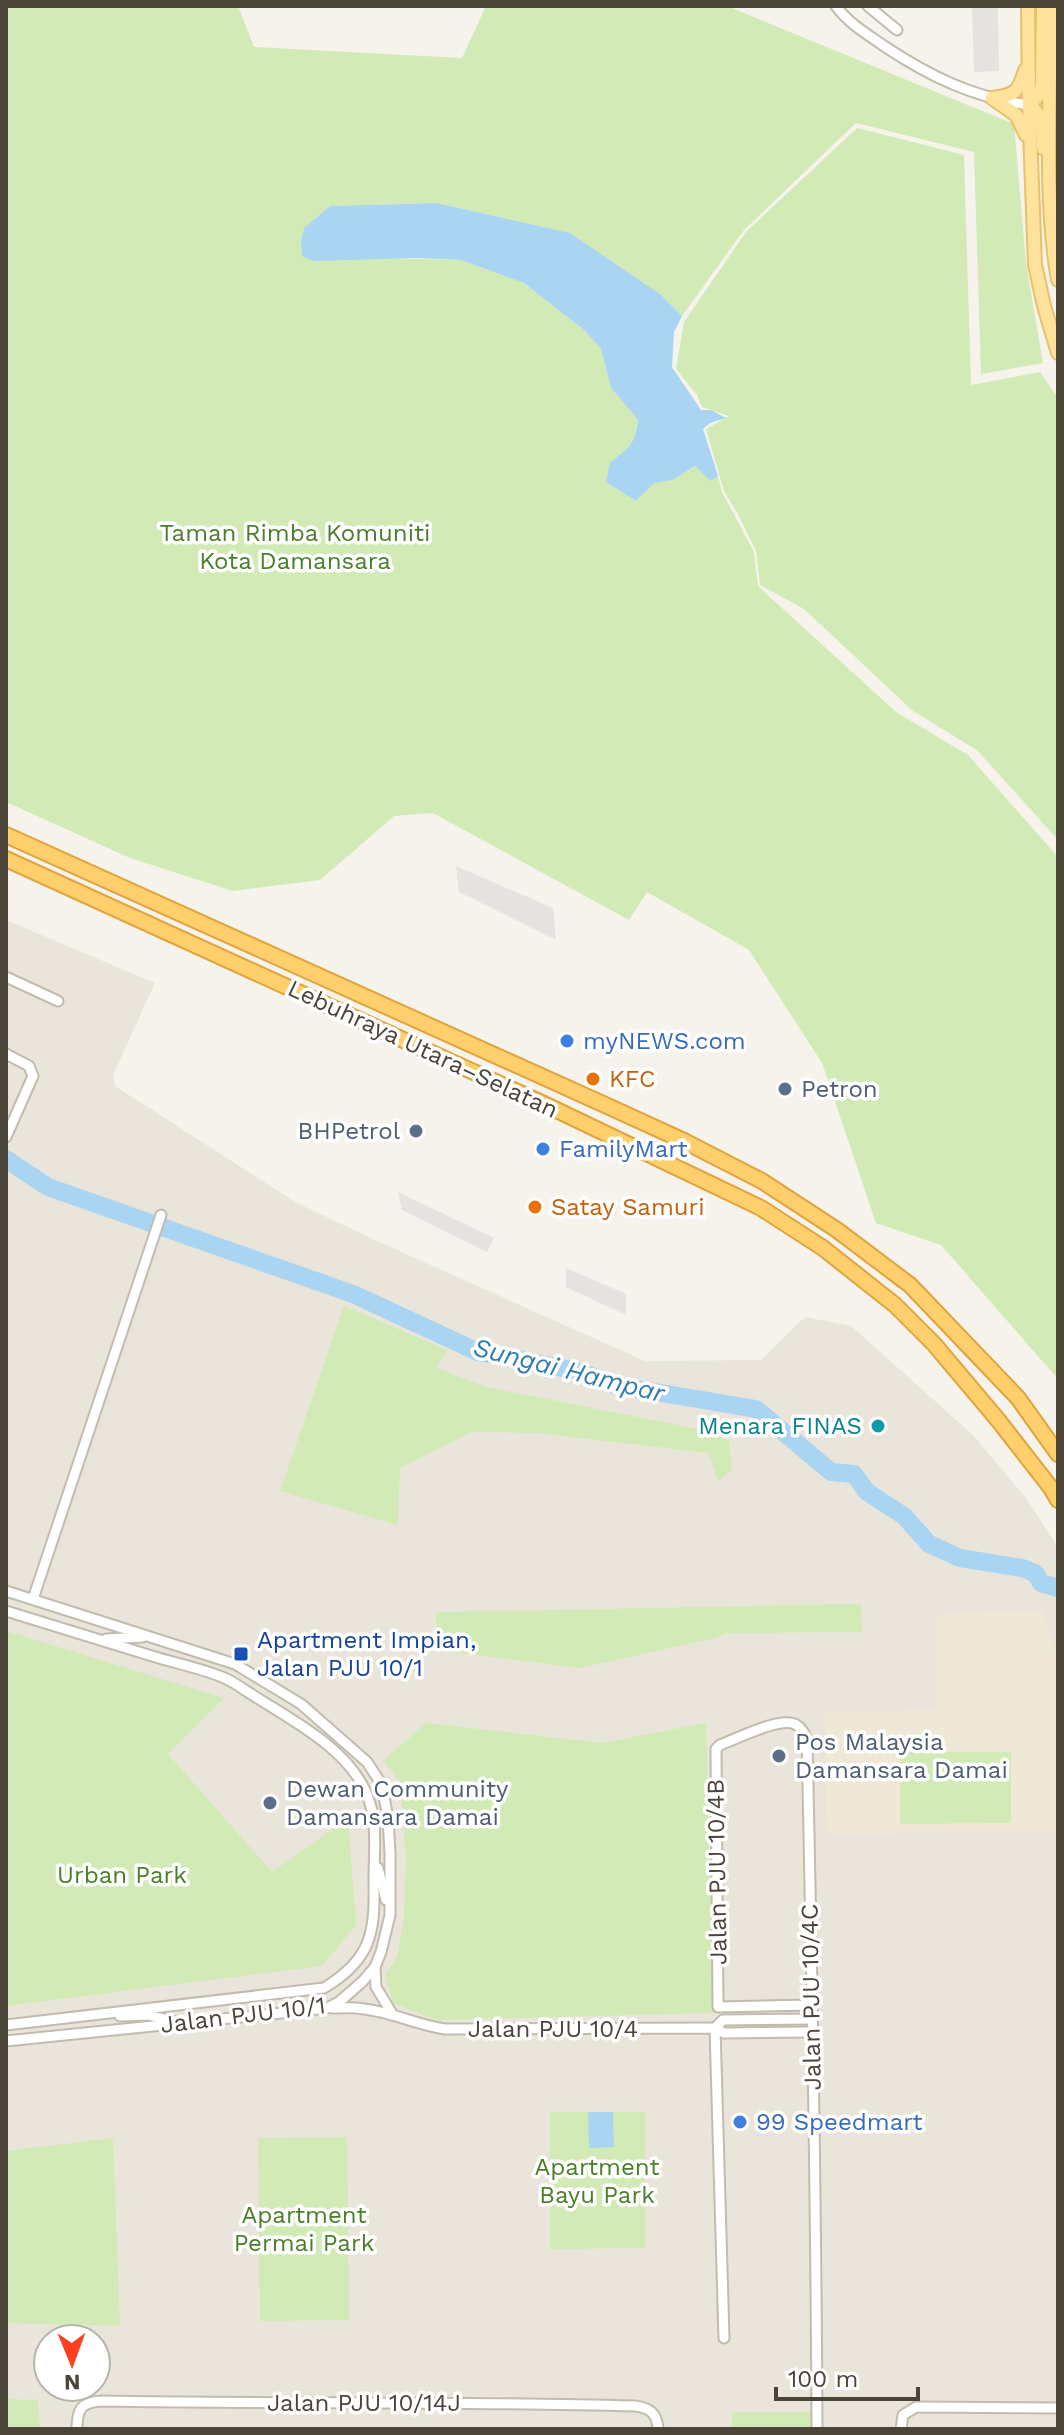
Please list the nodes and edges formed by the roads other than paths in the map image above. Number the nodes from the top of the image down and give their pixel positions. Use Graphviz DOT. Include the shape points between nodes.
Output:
graph roads {
  1 [pos="836,6"];
  2 [pos="868,6"];
  3 [pos="1028,6"];
  4 [pos="1043,6"];
  5 [pos="1051,6"];
  6 [pos="897,30"];
  7 [pos="1028,55"];
  8 [pos="992,98"];
  9 [pos="1029,105"];
  10 [pos="1031,150"];
  11 [pos="1050,187"];
  12 [pos="1058,280"];
  13 [pos="1058,353"];
  14 [pos="6,835"];
  15 [pos="6,859"];
  16 [pos="6,977"];
  17 [pos="58,1001"];
  18 [pos="6,1054"];
  19 [pos="6,1137"];
  20 [pos="161,1215"];
  21 [pos="1058,1454"];
  22 [pos="1058,1500"];
  23 [pos="6,1591"];
  24 [pos="33,1599"];
  25 [pos="6,1611"];
  26 [pos="149,1637"];
  27 [pos="99,1639"];
  28 [pos="807,1739"];
  29 [pos="374,1853"];
  30 [pos="390,1915"];
  31 [pos="375,1967"];
  32 [pos="812,2005"];
  33 [pos="327,2008"];
  34 [pos="393,2015"];
  35 [pos="65,2019"];
  36 [pos="812,2019"];
  37 [pos="179,2024"];
  38 [pos="6,2025"];
  39 [pos="715,2028"];
  40 [pos="812,2032"];
  41 [pos="6,2041"];
  42 [pos="724,2338"];
  43 [pos="1058,2408"];
  44 [pos="77,2429"];
  45 [pos="658,2429"];
  46 [pos="817,2429"];
  47 [pos="901,2429"];
  1 -- 8 [label="street" via="925,73"];
  2 -- 6 [label="street"];
  3 -- 7 [label="main road"];
  4 -- 9 [label="main road" via="1042,86"];
  5 -- 11 [label="main road"];
  7 -- 8 [label="main road" via="1015,92"];
  7 -- 9 [label="main road"];
  8 -- 9 [label="street"];
  8 -- 10 [label="main road" via="1021,121"];
  9 -- 10 [label="main road"];
  9 -- 11 [label="main road" via="1040,117"];
  10 -- 13 [label="main road" via="1035,265"];
  11 -- 12 [label="main road"];
  14 -- 21 [label="highway, Lebuhraya Utara–Selatan" via="575,1091 762,1181 910,1285 1018,1398"];
  15 -- 22 [label="highway, Lebuhraya Utara–Selatan" via="761,1208 895,1305 998,1420"];
  16 -- 17 [label="street"];
  18 -- 19 [label="street" via="29,1066 33,1076"];
  20 -- 24 [label="street"];
  23 -- 24 [label="street, Jalan PJU 10/1"];
  24 -- 26 [label="street, Jalan PJU 10/1"];
  25 -- 27 [label="street, Jalan PJU 10/1"];
  26 -- 27 [label="street"];
  26 -- 30 [label="street, Jalan PJU 10/1" via="235,1664 301,1704 367,1762 386,1802"];
  27 -- 29 [label="street, Jalan PJU 10/1" via="224,1678 332,1750 367,1792"];
  28 -- 32 [label="street, Jalan PJU 10/4C"];
  28 -- 32 [label="street, Jalan PJU 10/4B" via="794,1723 781,1723 716,1749 718,2007"];
  29 -- 30 [label="street"];
  29 -- 35 [label="street, Jalan PJU 10/1" via="371,1934 349,1971 324,1988"];
  30 -- 31 [label="street, Jalan PJU 10/1"];
  31 -- 33 [label="street, Jalan PJU 10/1" via="352,1992"];
  31 -- 34 [label="street" via="376,1987"];
  32 -- 36 [label="street, Jalan PJU 10/4C"];
  33 -- 34 [label="street, Jalan PJU 10/4"];
  33 -- 37 [label="street, Jalan PJU 10/1"];
  34 -- 39 [label="street, Jalan PJU 10/4" via="445,2029"];
  35 -- 37 [label="street" via="148,2015"];
  35 -- 38 [label="street, Jalan PJU 10/1"];
  36 -- 39 [label="street, Jalan PJU 10/4" via="723,2020"];
  36 -- 40 [label="street, Jalan PJU 10/4C"];
  37 -- 41 [label="street, Jalan PJU 10/1"];
  39 -- 40 [label="street, Jalan PJU 10/4" via="724,2033"];
  39 -- 42 [label="street"];
  40 -- 46 [label="street, Jalan PJU 10/4C"];
  43 -- 47 [label="street" via="916,2407 903,2415"];
  44 -- 45 [label="street, Jalan PJU 10/14J" via="80,2407 102,2401 635,2406 655,2415"];
}
